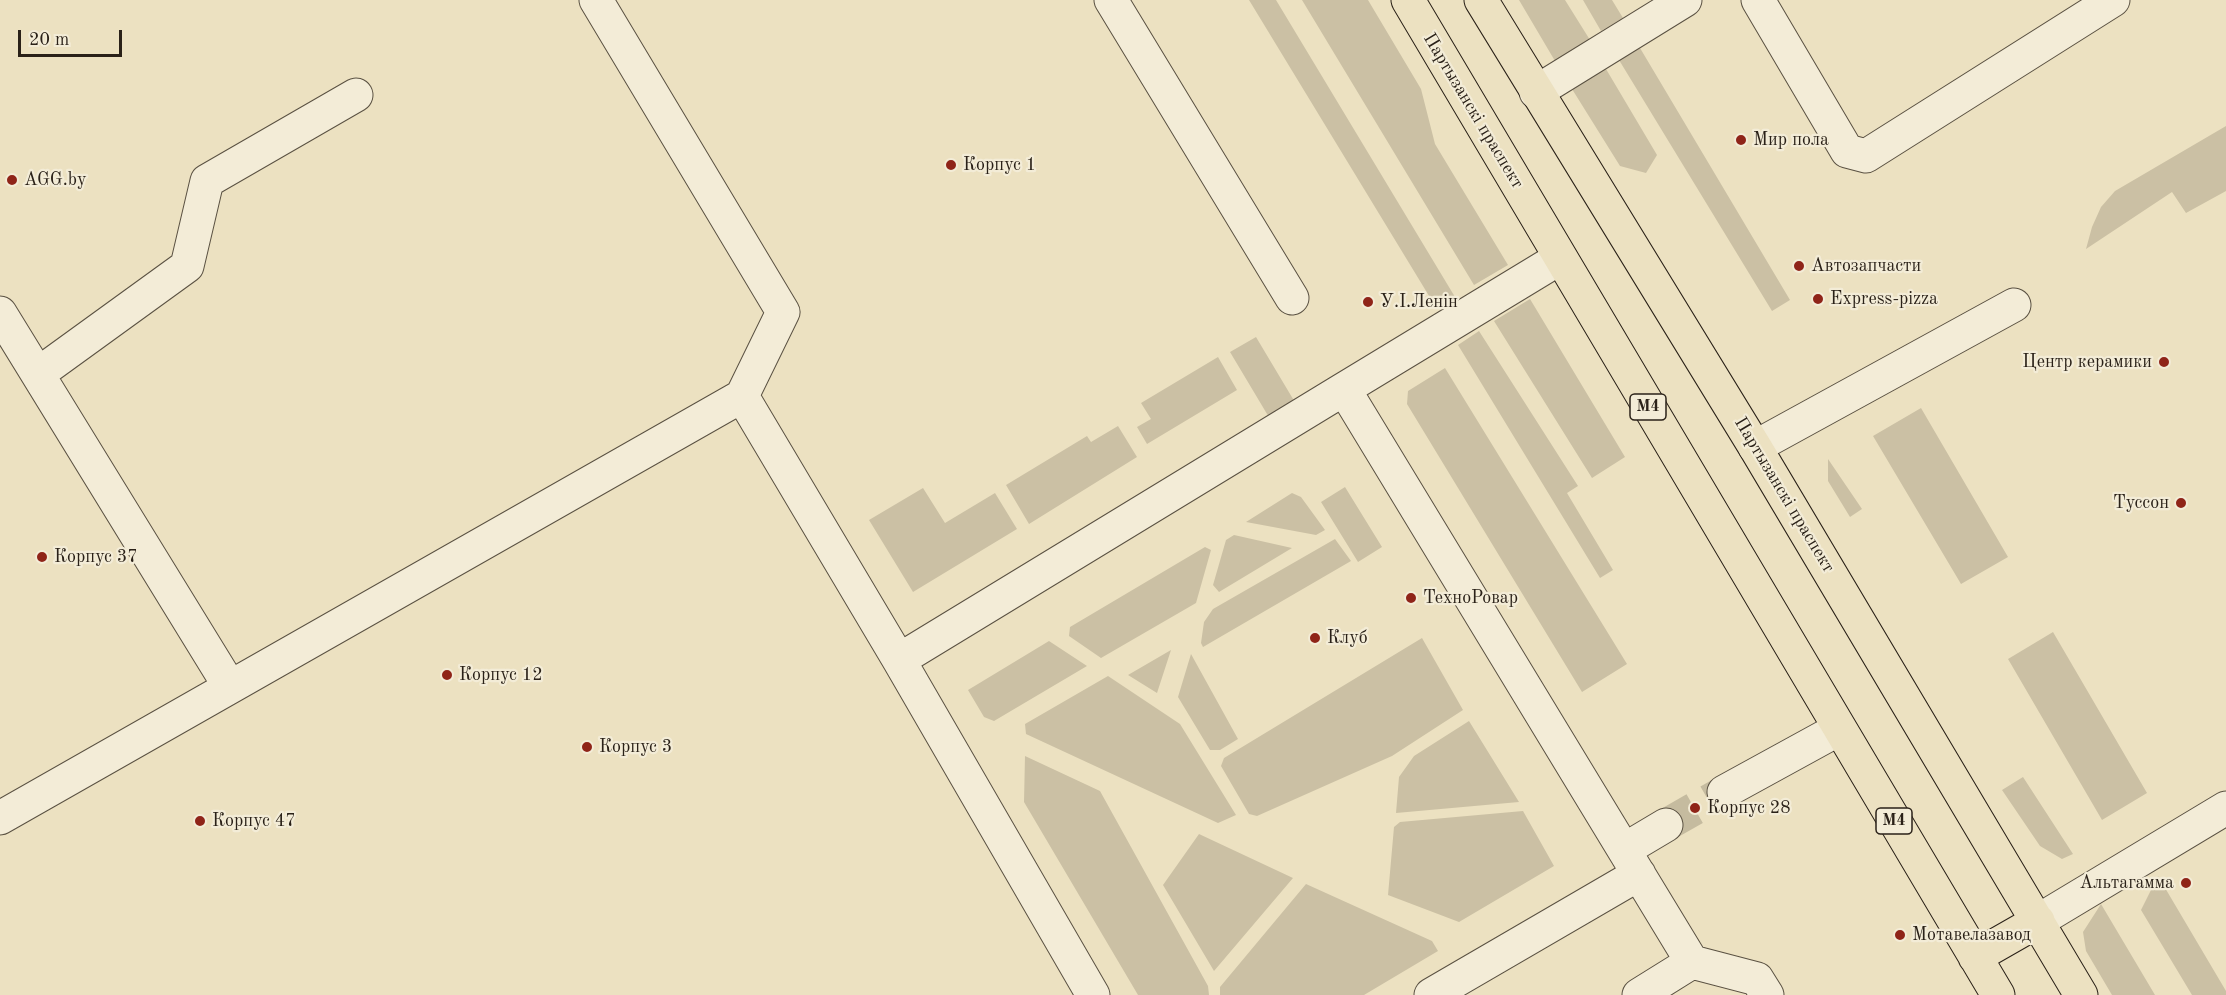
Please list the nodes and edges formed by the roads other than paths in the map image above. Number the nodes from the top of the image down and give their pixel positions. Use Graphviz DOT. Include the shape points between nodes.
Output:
graph roads {
  1 [pos="596,0"];
  2 [pos="1111,0"];
  3 [pos="1408,0"];
  4 [pos="1481,0"];
  5 [pos="1685,0"];
  6 [pos="1758,0"];
  7 [pos="2113,0"];
  8 [pos="1536,92"];
  9 [pos="356,95"];
  10 [pos="1560,258"];
  11 [pos="1292,298"];
  12 [pos="2014,305"];
  13 [pos="0,313"];
  14 [pos="38,374"];
  15 [pos="1344,389"];
  16 [pos="742,396"];
  17 [pos="1755,447"];
  18 [pos="899,660"];
  19 [pos="230,687"];
  20 [pos="1839,729"];
  21 [pos="1724,792"];
  22 [pos="2226,808"];
  23 [pos="0,818"];
  24 [pos="1666,825"];
  25 [pos="1631,862"];
  26 [pos="2038,921"];
  27 [pos="1975,957"];
  28 [pos="1692,962"];
  29 [pos="1093,995"];
  30 [pos="1431,995"];
  31 [pos="1639,995"];
  32 [pos="1767,995"];
  33 [pos="1998,995"];
  34 [pos="2081,995"];
  1 -- 16 [label="street" via="783,312"];
  2 -- 11 [label="street"];
  3 -- 10 [label="main road, Партызанскі праспект / М4"];
  4 -- 8 [label="main road, Партызанскі праспект"];
  5 -- 8 [label="street"];
  6 -- 7 [label="street" via="1847,151 1866,156"];
  8 -- 17 [label="main road, Партызанскі праспект"];
  9 -- 14 [label="street" via="207,181 187,266"];
  10 -- 15 [label="street"];
  10 -- 20 [label="main road, Партызанскі праспект / М4"];
  12 -- 17 [label="street"];
  13 -- 14 [label="street"];
  14 -- 19 [label="street"];
  15 -- 18 [label="street"];
  15 -- 25 [label="street"];
  16 -- 18 [label="street"];
  16 -- 19 [label="street"];
  17 -- 26 [label="main road, Партызанскі праспект"];
  18 -- 29 [label="street"];
  19 -- 23 [label="street"];
  20 -- 21 [label="street"];
  20 -- 27 [label="main road, Партызанскі праспект / М4"];
  22 -- 26 [label="street"];
  24 -- 25 [label="street"];
  25 -- 28 [label="street"];
  25 -- 30 [label="street"];
  26 -- 27 [label="main road"];
  26 -- 34 [label="main road, Партызанскі праспект"];
  27 -- 33 [label="main road, Партызанскі праспект / М4"];
  28 -- 31 [label="street"];
  28 -- 32 [label="street" via="1757,979"];
}
